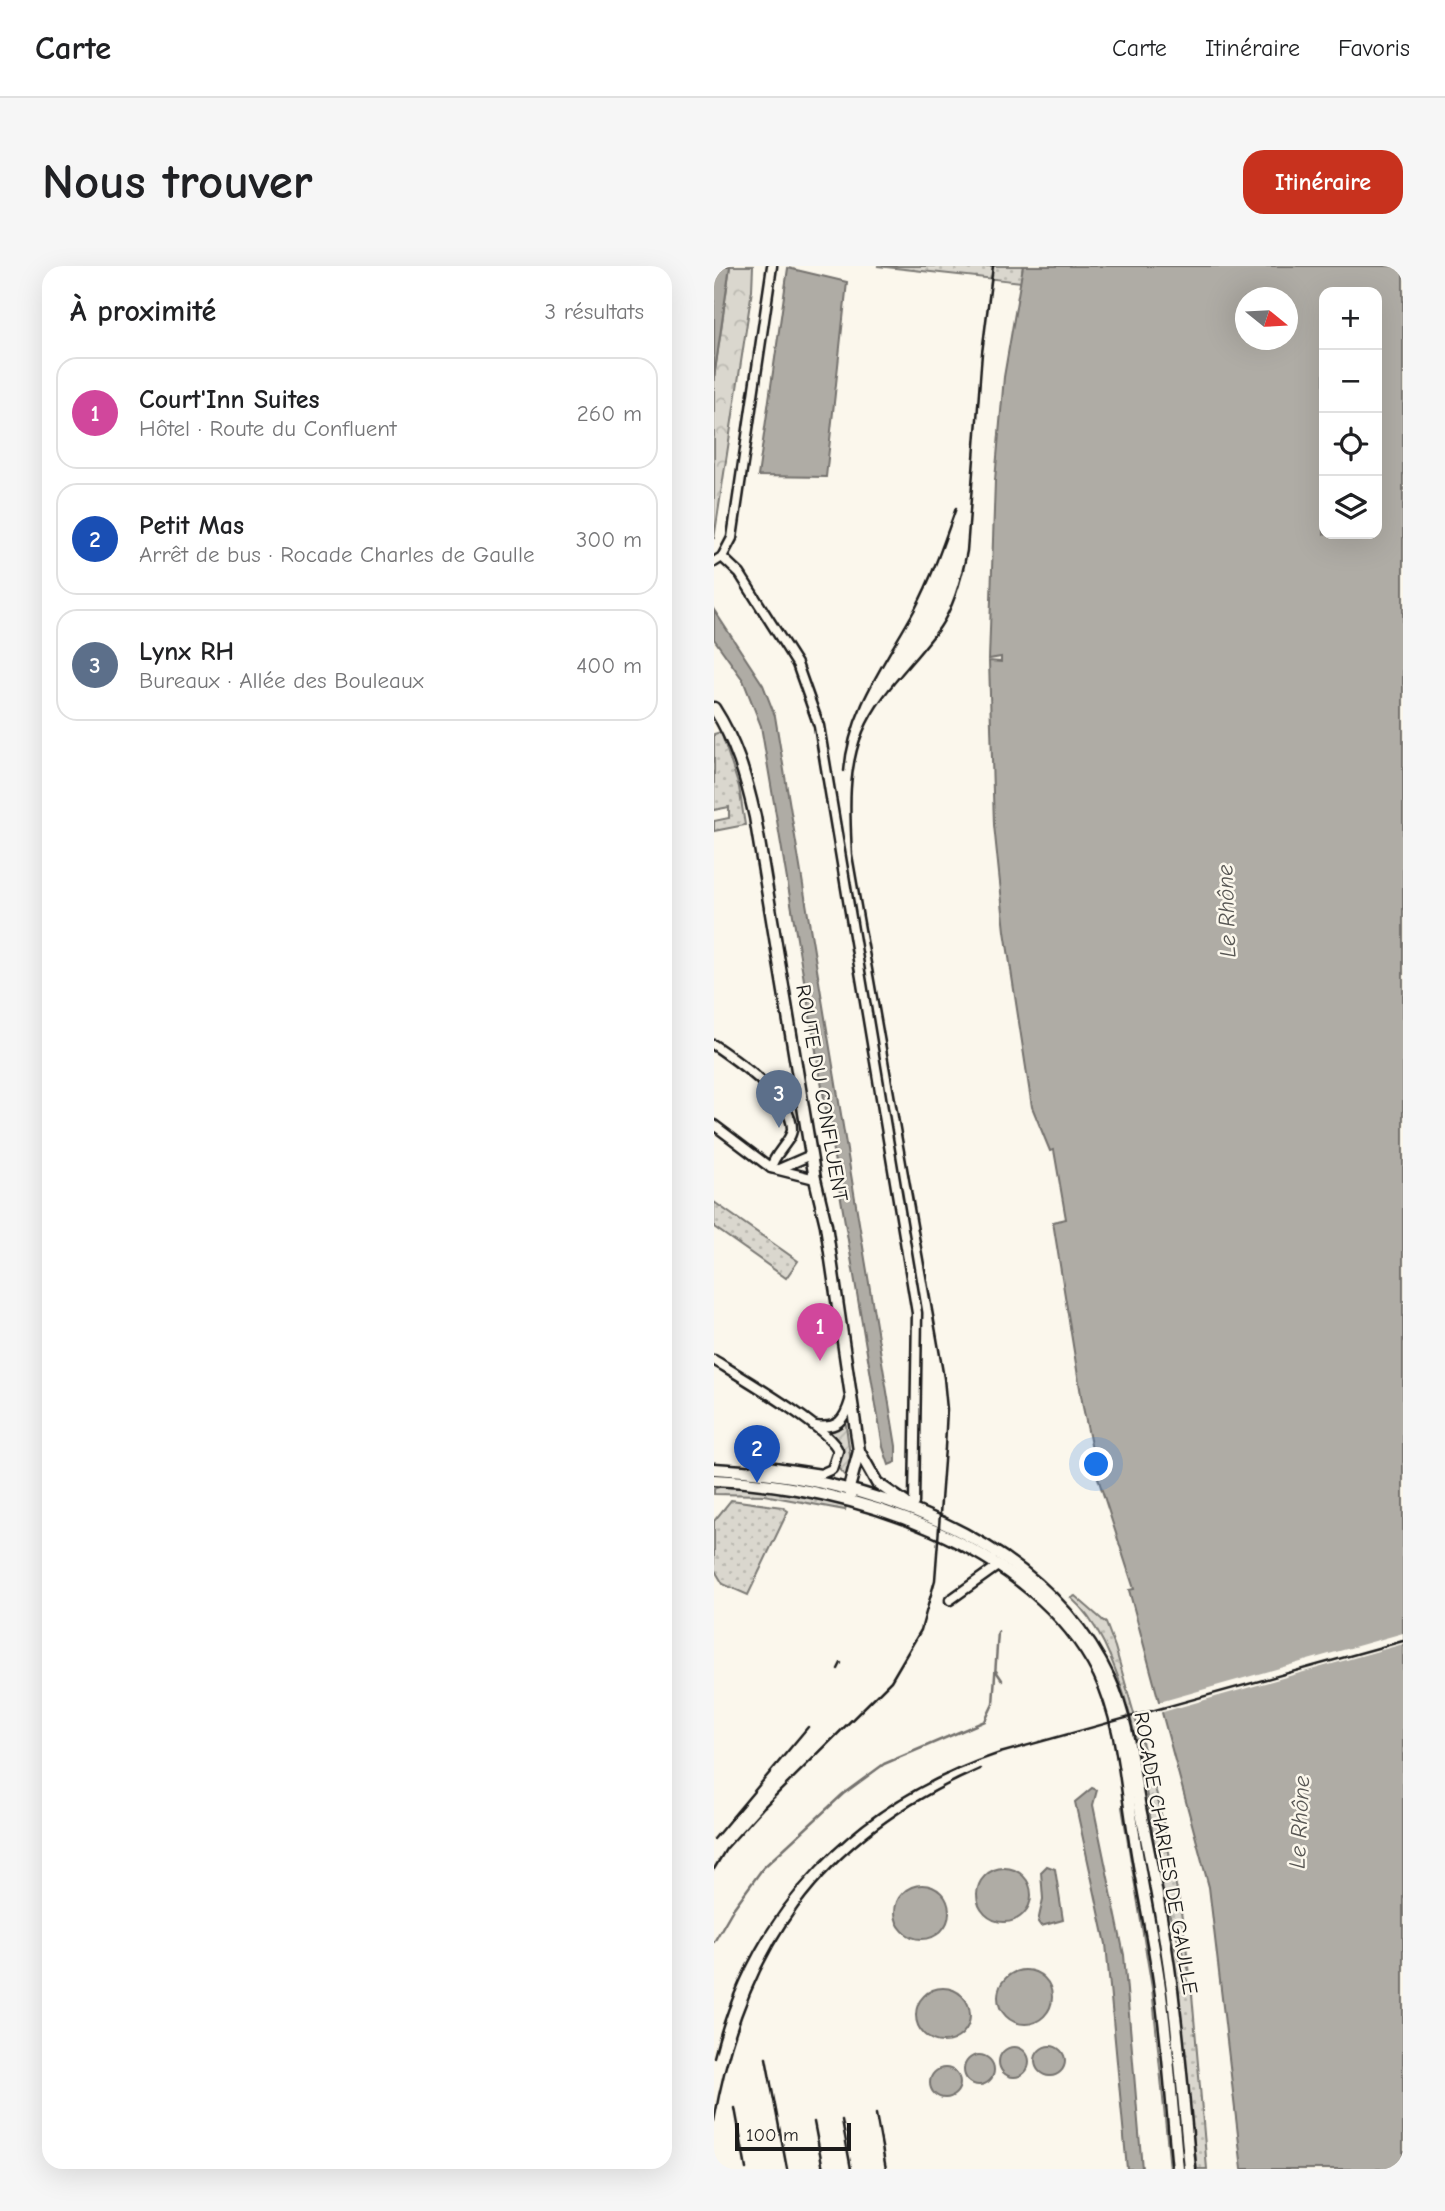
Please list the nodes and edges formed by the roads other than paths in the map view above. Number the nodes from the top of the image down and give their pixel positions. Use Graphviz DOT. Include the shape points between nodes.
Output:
graph roads {
  1 [pos="772,266"];
  2 [pos="718,559"];
  3 [pos="714,708"];
  4 [pos="714,1045"];
  5 [pos="714,1125"];
  6 [pos="811,1155"];
  7 [pos="774,1169"];
  8 [pos="815,1179"];
  9 [pos="714,1360"];
  10 [pos="851,1398"];
  11 [pos="814,1426"];
  12 [pos="859,1451"];
  13 [pos="864,1464"];
  14 [pos="714,1468"];
  15 [pos="749,1471"];
  16 [pos="715,1481"];
  17 [pos="778,1486"];
  18 [pos="852,1491"];
  19 [pos="861,1506"];
  20 [pos="916,1508"];
  21 [pos="999,1565"];
  22 [pos="950,1600"];
  23 [pos="1178,2169"];
  24 [pos="1190,2169"];
  1 -- 2 [label="street" via="732,538"];
  2 -- 20 [label="street" via="740,574 797,664 819,726 916,1313"];
  3 -- 6 [label="main road, ROUTE DU CONFLUENT" via="728,729 747,778"];
  4 -- 7 [label="street" via="781,1102 792,1128 776,1153"];
  5 -- 7 [label="street"];
  6 -- 7 [label="street"];
  6 -- 8 [label="main road, ROUTE DU CONFLUENT"];
  7 -- 8 [label="street"];
  8 -- 10 [label="main road, ROUTE DU CONFLUENT"];
  9 -- 11 [label="street"];
  10 -- 11 [label="street" via="837,1425"];
  10 -- 12 [label="main road, ROUTE DU CONFLUENT"];
  11 -- 15 [label="street" via="834,1441 838,1451 828,1472 768,1466"];
  12 -- 13 [label="main road"];
  12 -- 18 [label="main road"];
  13 -- 18 [label="main road"];
  13 -- 20 [label="main road" via="877,1483"];
  14 -- 15 [label="main road, ROCADE CHARLES DE GAULLE"];
  15 -- 18 [label="main road, ROCADE CHARLES DE GAULLE"];
  16 -- 17 [label="main road, ROCADE CHARLES DE GAULLE"];
  17 -- 18 [label="main road"];
  17 -- 19 [label="main road, ROCADE CHARLES DE GAULLE"];
  18 -- 19 [label="main road"];
  18 -- 20 [label="main road, ROCADE CHARLES DE GAULLE"];
  19 -- 21 [label="main road, ROCADE CHARLES DE GAULLE" via="956,1542"];
  20 -- 24 [label="main road, ROCADE CHARLES DE GAULLE" via="962,1533 1037,1585 1087,1639 1111,1681 1126,1730 1170,1975"];
  21 -- 22 [label="street"];
  21 -- 23 [label="main road, ROCADE CHARLES DE GAULLE" via="1072,1634 1097,1672 1111,1706 1159,1977"];
}
